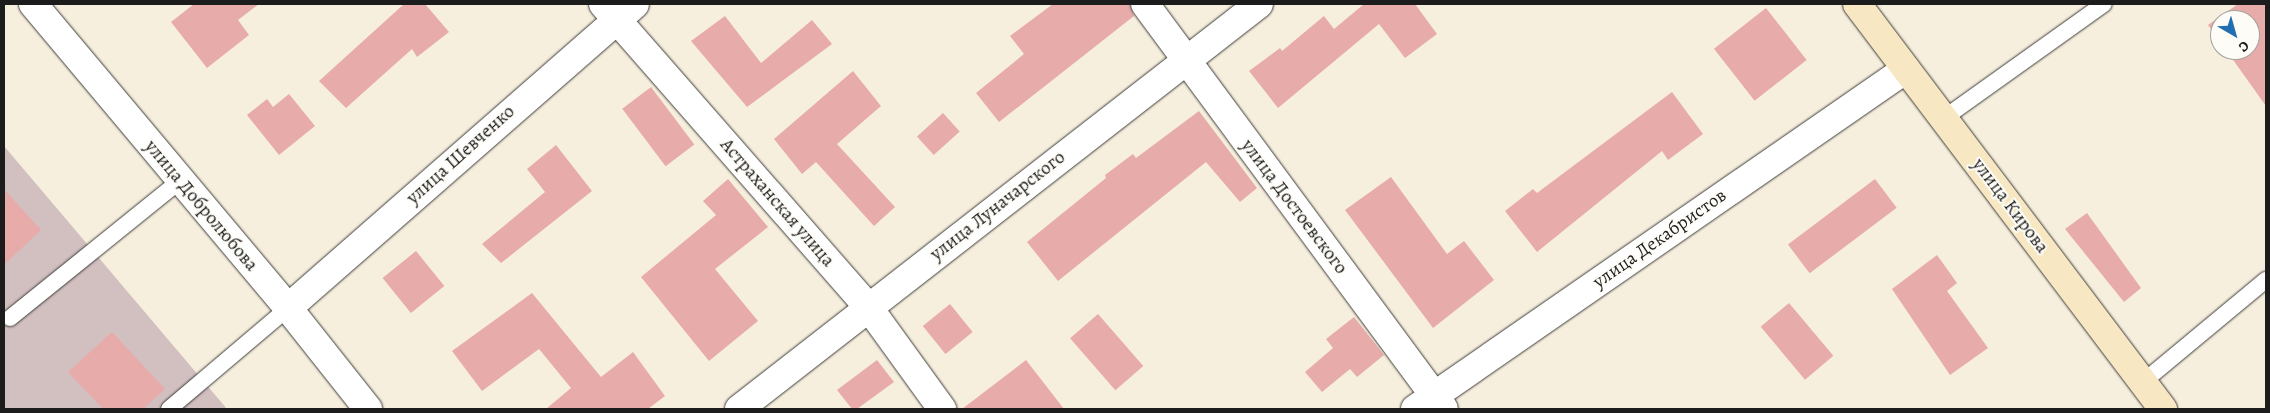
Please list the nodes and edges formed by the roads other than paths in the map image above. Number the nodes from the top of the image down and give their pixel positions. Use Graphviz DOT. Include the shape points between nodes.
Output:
graph roads {
  1 [pos="33,4"];
  2 [pos="1144,4"];
  3 [pos="1259,4"];
  4 [pos="1857,4"];
  5 [pos="2104,4"];
  6 [pos="617,9"];
  7 [pos="1185,60"];
  8 [pos="1906,69"];
  9 [pos="1944,118"];
  10 [pos="180,181"];
  11 [pos="2266,280"];
  12 [pos="288,308"];
  13 [pos="868,308"];
  14 [pos="10,318"];
  15 [pos="2143,382"];
  16 [pos="1431,405"];
  17 [pos="170,409"];
  18 [pos="368,409"];
  19 [pos="739,409"];
  20 [pos="942,409"];
  21 [pos="2163,409"];
  1 -- 10 [label="street, улица Добролюбова"];
  2 -- 7 [label="street, улица Достоевского"];
  3 -- 7 [label="street, улица Луначарского"];
  4 -- 8 [label="main road, улица Кирова"];
  5 -- 9 [label="lane"];
  6 -- 12 [label="street, улица Шевченко"];
  6 -- 13 [label="street, Астраханская улица"];
  7 -- 13 [label="street, улица Луначарского"];
  7 -- 16 [label="street, улица Достоевского"];
  8 -- 9 [label="main road, улица Кирова"];
  8 -- 16 [label="street, улица Декабристов"];
  9 -- 15 [label="main road, улица Кирова"];
  10 -- 12 [label="street, улица Добролюбова"];
  10 -- 14 [label="lane"];
  11 -- 15 [label="lane"];
  12 -- 17 [label="lane"];
  12 -- 18 [label="street, улица Добролюбова"];
  13 -- 19 [label="street, улица Луначарского"];
  13 -- 20 [label="street, Астраханская улица"];
  15 -- 21 [label="main road, улица Кирова"];
}
